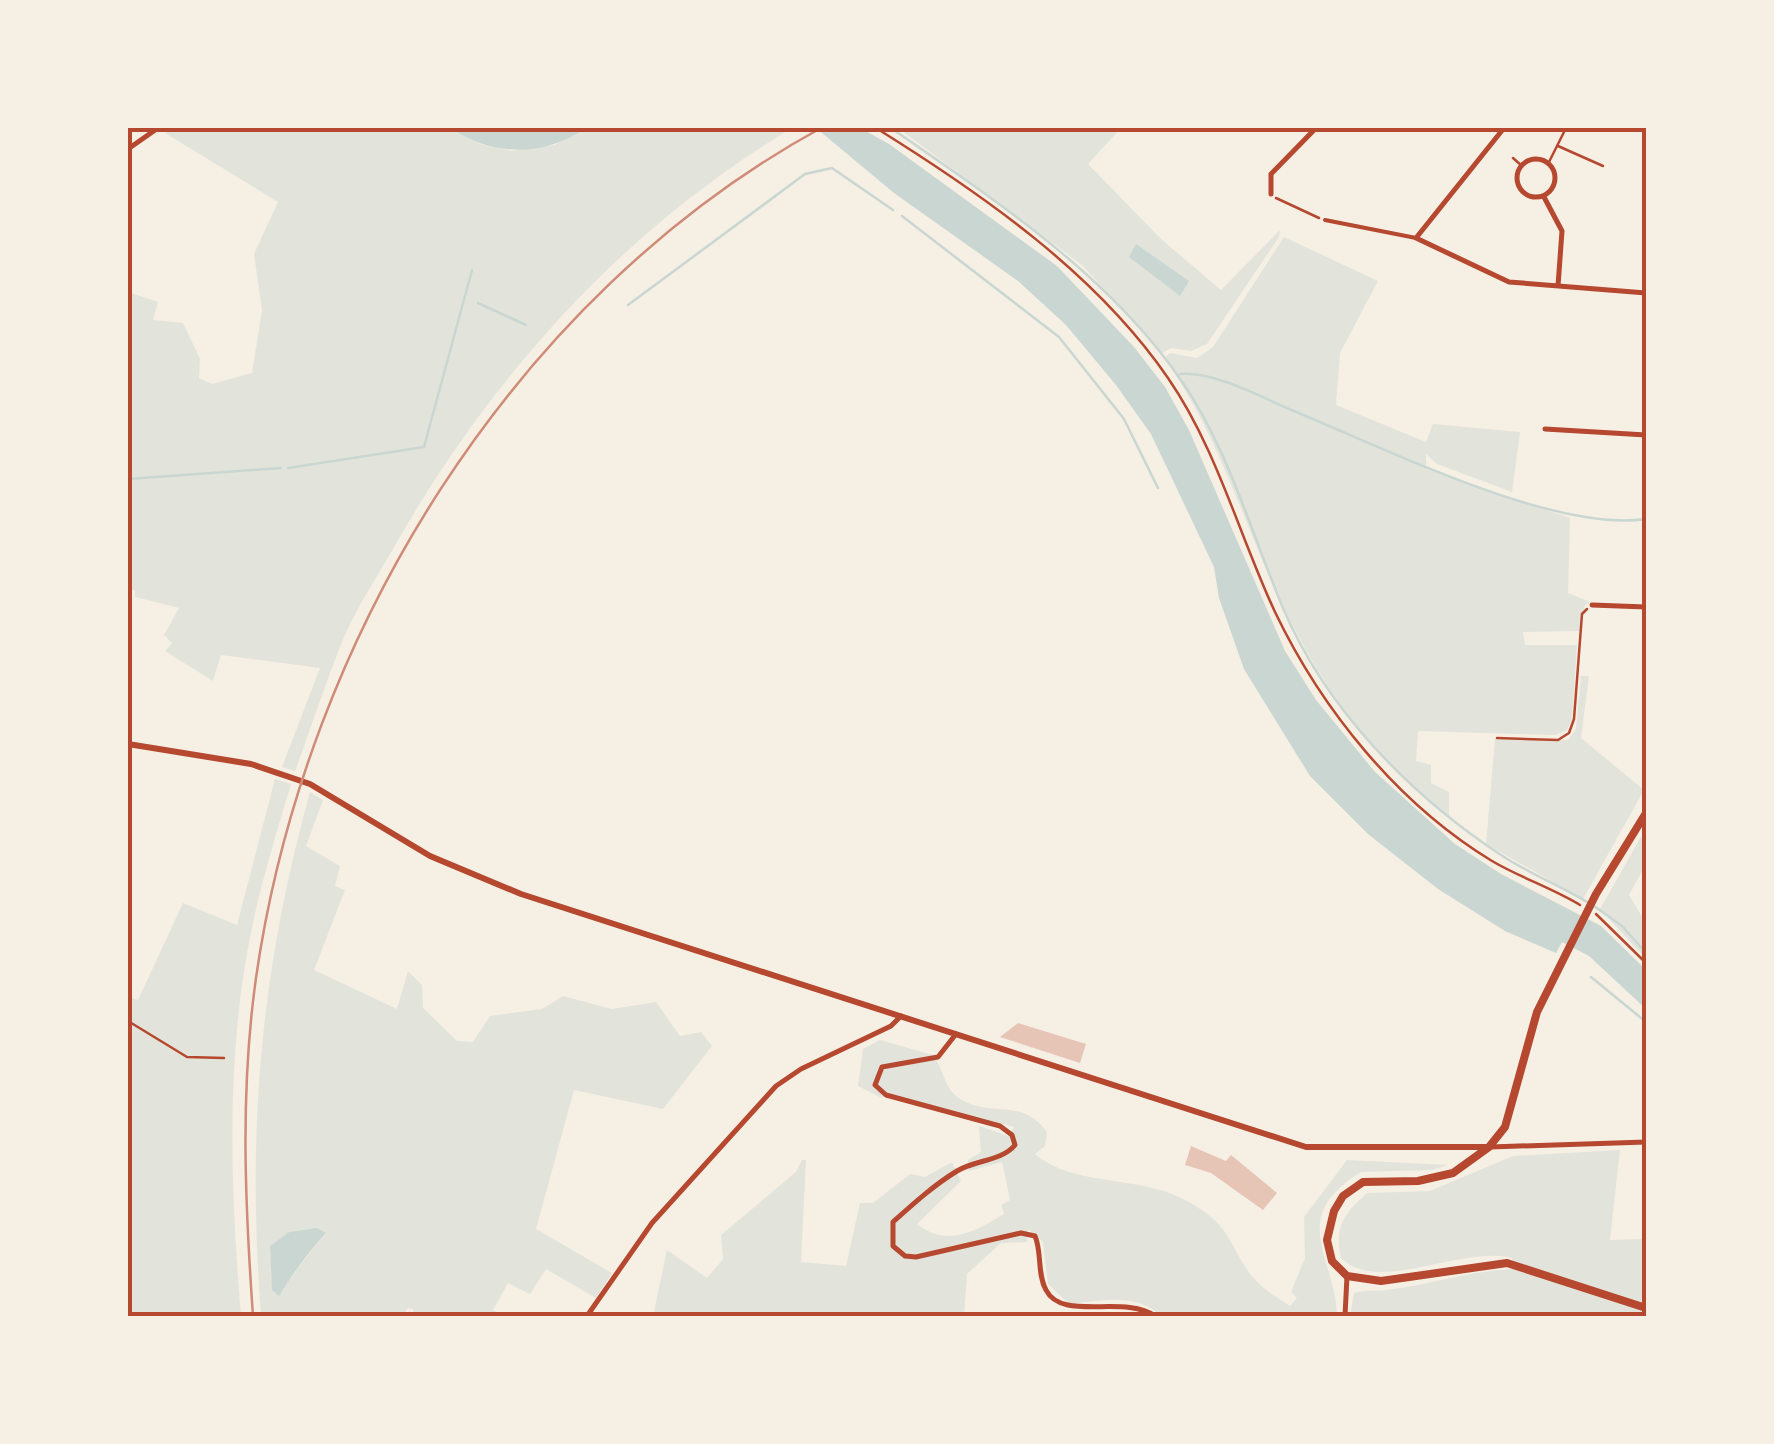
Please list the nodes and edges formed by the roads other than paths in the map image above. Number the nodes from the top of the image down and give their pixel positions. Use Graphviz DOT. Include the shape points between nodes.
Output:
graph roads {
  1 [pos="158,128"];
  2 [pos="1316,128"];
  3 [pos="1504,128"];
  4 [pos="128,149"];
  5 [pos="1271,194"];
  6 [pos="1544,197"];
  7 [pos="1325,220"];
  8 [pos="1416,238"];
  9 [pos="1558,286"];
  10 [pos="1646,293"];
  11 [pos="1545,430"];
  12 [pos="1646,435"];
  13 [pos="1592,605"];
  14 [pos="1646,607"];
  15 [pos="128,744"];
  16 [pos="1646,813"];
  17 [pos="901,1016"];
  18 [pos="956,1034"];
  19 [pos="1646,1142"];
  20 [pos="1489,1147"];
  21 [pos="1346,1276"];
  22 [pos="1646,1308"];
  23 [pos="588,1316"];
  24 [pos="1155,1316"];
  25 [pos="1346,1316"];
  1 -- 4 [label="street"];
  2 -- 5 [label="street" via="1271,174"];
  3 -- 8 [label="street"];
  6 -- 6 [label="street" via="1555,169 1534,159 1518,178 1526,194"];
  6 -- 9 [label="street" via="1562,231"];
  7 -- 8 [label="street"];
  8 -- 9 [label="street" via="1509,282"];
  9 -- 10 [label="street"];
  11 -- 12 [label="street"];
  13 -- 14 [label="street"];
  15 -- 17 [label="street" via="273,770 322,790 476,877"];
  16 -- 20 [label="main road" via="1555,975 1526,1040 1504,1127"];
  17 -- 18 [label="street"];
  17 -- 23 [label="street" via="776,1086 652,1223"];
  18 -- 20 [label="street" via="1314,1149"];
  18 -- 24 [label="street" via="938,1057 882,1066 875,1085 901,1100 990,1121 1012,1135 1015,1146 958,1170 913,1204 892,1222 892,1246 916,1256 1035,1236 1046,1292 1055,1300 1072,1307 1132,1306"];
  19 -- 20 [label="street"];
  20 -- 21 [label="main road" via="1453,1173 1418,1182 1363,1182 1343,1196 1327,1240 1332,1262"];
  21 -- 22 [label="main road" via="1380,1281 1508,1263"];
  21 -- 25 [label="street"];
}
